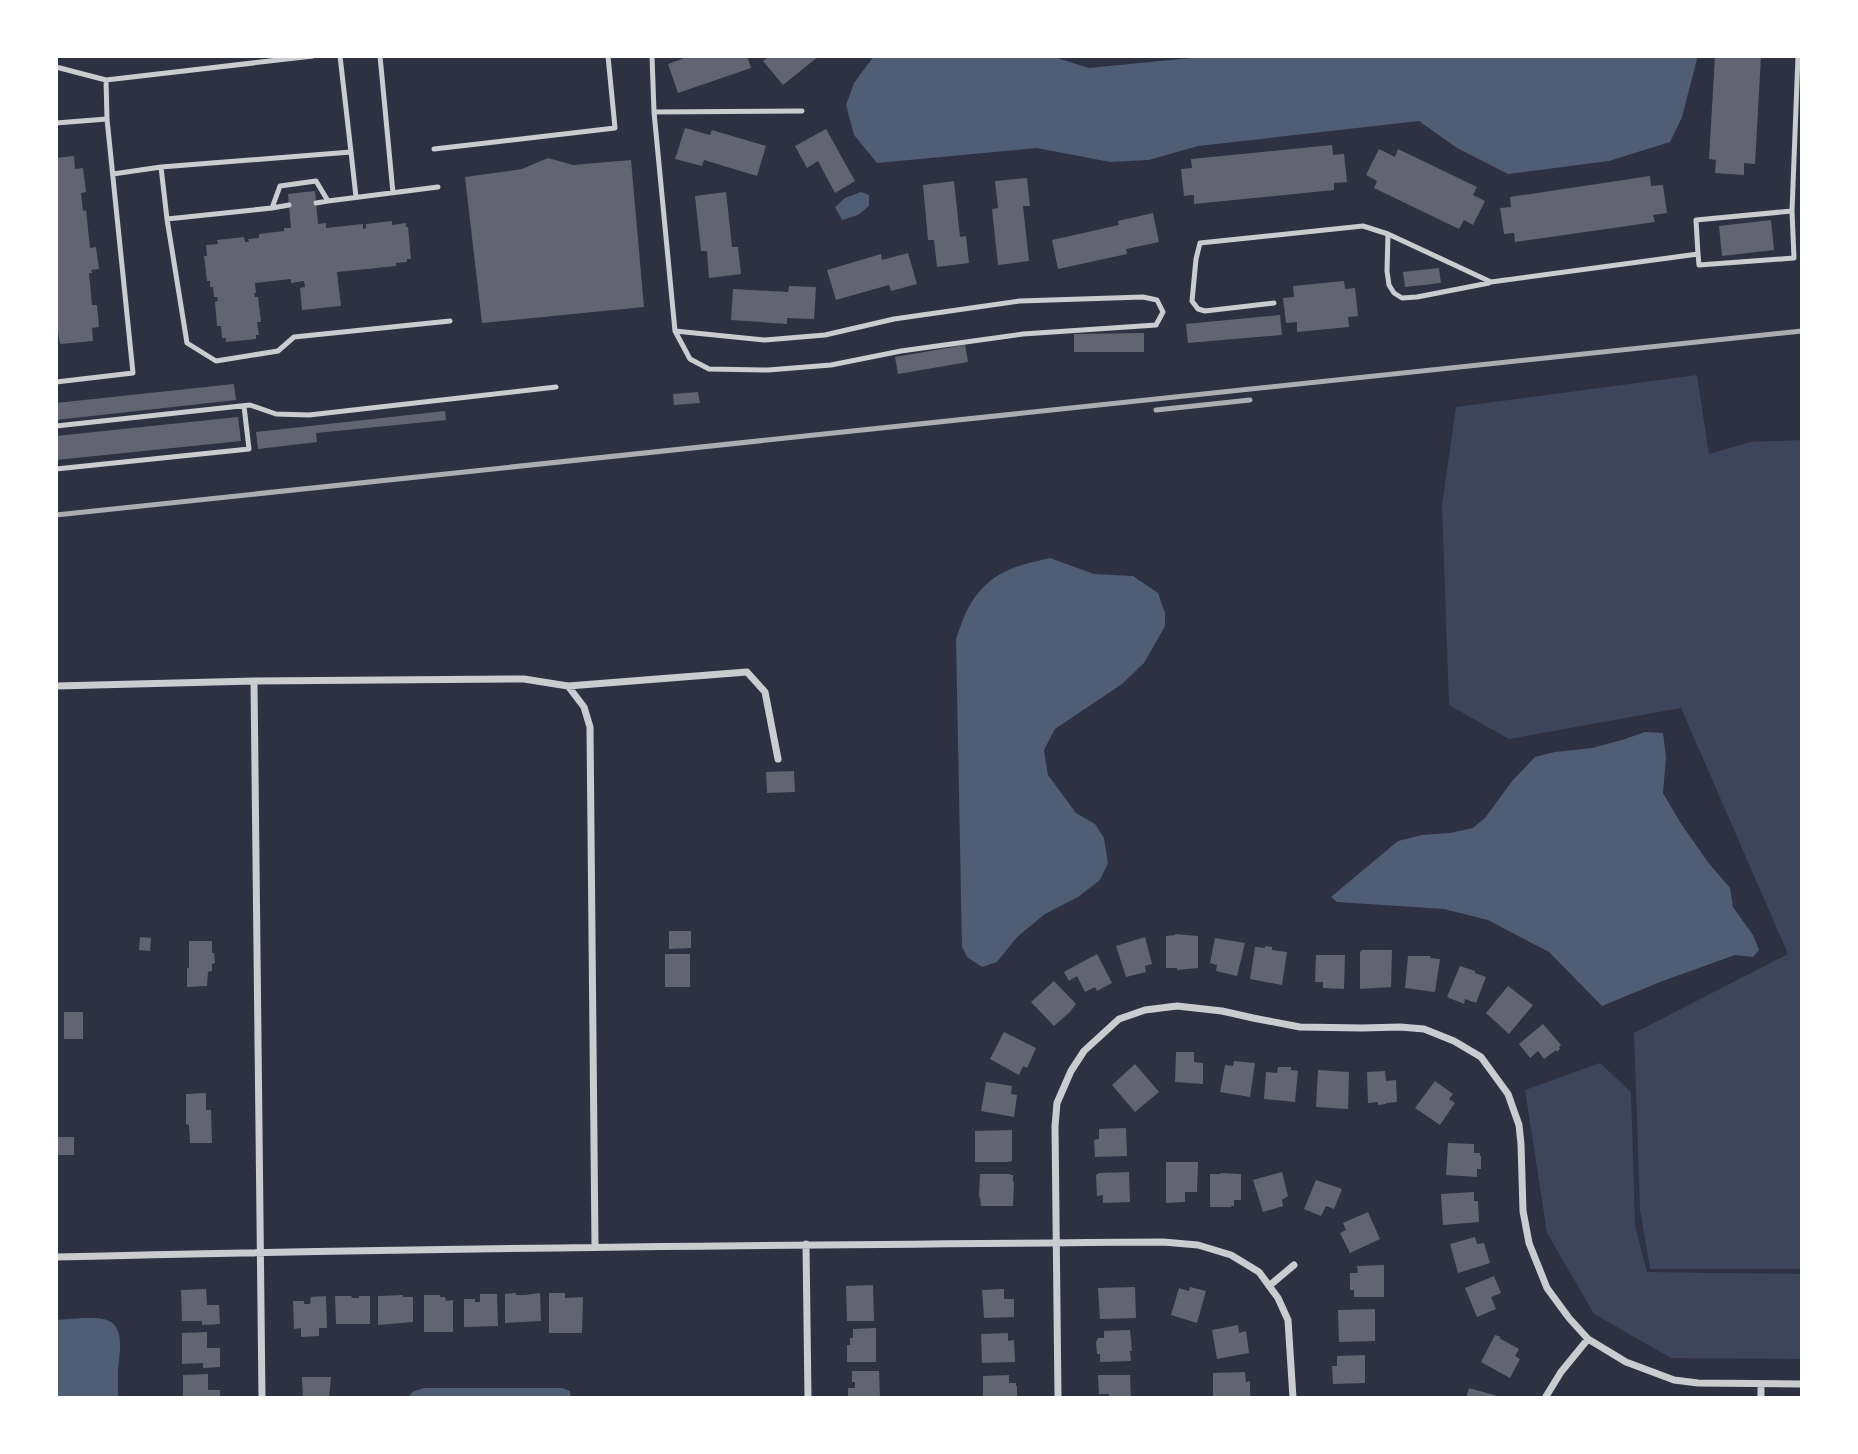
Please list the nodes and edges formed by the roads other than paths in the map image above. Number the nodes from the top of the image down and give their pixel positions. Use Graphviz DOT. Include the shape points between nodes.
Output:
graph roads {
  1 [pos="313,56"];
  2 [pos="340,56"];
  3 [pos="380,56"];
  4 [pos="608,56"];
  5 [pos="652,56"];
  6 [pos="1798,56"];
  7 [pos="56,67"];
  8 [pos="106,80"];
  9 [pos="802,111"];
  10 [pos="654,112"];
  11 [pos="107,119"];
  12 [pos="56,123"];
  13 [pos="434,149"];
  14 [pos="351,152"];
  15 [pos="162,167"];
  16 [pos="113,174"];
  17 [pos="438,187"];
  18 [pos="393,192"];
  19 [pos="1792,196"];
  20 [pos="356,197"];
  21 [pos="1802,197"];
  22 [pos="328,201"];
  23 [pos="316,202"];
  24 [pos="289,205"];
  25 [pos="272,208"];
  26 [pos="1792,211"];
  27 [pos="167,219"];
  28 [pos="1388,234"];
  29 [pos="1698,254"];
  30 [pos="1491,282"];
  31 [pos="1275,303"];
  32 [pos="450,321"];
  33 [pos="675,331"];
  34 [pos="56,382"];
  35 [pos="556,387"];
  36 [pos="244,406"];
  37 [pos="56,426"];
  38 [pos="56,469"];
  39 [pos="254,681"];
  40 [pos="56,686"];
  41 [pos="568,686"];
  42 [pos="778,759"];
  43 [pos="1056,1243"];
  44 [pos="806,1244"];
  45 [pos="595,1247"];
  46 [pos="261,1252"];
  47 [pos="56,1257"];
  48 [pos="1294,1265"];
  49 [pos="1269,1286"];
  50 [pos="1588,1339"];
  51 [pos="1761,1384"];
  52 [pos="1802,1384"];
  53 [pos="262,1398"];
  54 [pos="808,1398"];
  55 [pos="1058,1398"];
  56 [pos="1293,1398"];
  57 [pos="1545,1398"];
  58 [pos="1761,1398"];
  1 -- 8 [label="lane"];
  2 -- 14 [label="lane"];
  3 -- 18 [label="lane"];
  4 -- 13 [label="lane" via="615,128"];
  5 -- 10 [label="lane"];
  6 -- 19 [label="lane"];
  7 -- 8 [label="lane"];
  8 -- 11 [label="lane"];
  9 -- 10 [label="lane"];
  10 -- 33 [label="lane"];
  11 -- 12 [label="lane"];
  11 -- 16 [label="lane"];
  14 -- 15 [label="lane"];
  14 -- 20 [label="lane"];
  15 -- 16 [label="lane"];
  15 -- 27 [label="lane"];
  16 -- 34 [label="lane" via="133,373"];
  17 -- 18 [label="lane"];
  18 -- 20 [label="lane"];
  19 -- 21 [label="lane"];
  19 -- 26 [label="lane"];
  20 -- 22 [label="lane"];
  22 -- 23 [label="lane"];
  22 -- 25 [label="lane" via="316,181 281,186"];
  24 -- 25 [label="lane"];
  25 -- 27 [label="lane"];
  26 -- 29 [label="lane" via="1696,220"];
  26 -- 29 [label="lane" via="1794,258 1699,265"];
  27 -- 32 [label="lane" via="187,343 216,361 278,351 294,337"];
  28 -- 30 [label="lane"];
  28 -- 30 [label="lane" via="1389,285 1402,298"];
  28 -- 31 [label="lane" via="1363,226 1200,243 1192,301 1198,309"];
  29 -- 30 [label="lane"];
  33 -- 33 [label="lane" via="691,359 709,369 768,370 831,365 1023,334 1156,325 1163,312 1157,300 1143,297 1020,301 894,318 825,335 765,340"];
  35 -- 36 [label="lane" via="309,415 276,414"];
  36 -- 37 [label="lane"];
  36 -- 38 [label="lane" via="249,449"];
  39 -- 40 [label="street"];
  39 -- 41 [label="street" via="524,679"];
  39 -- 46 [label="street"];
  41 -- 42 [label="street" via="747,672 765,692"];
  41 -- 45 [label="street" via="584,707 590,727"];
  43 -- 44 [label="street"];
  43 -- 49 [label="street" via="1198,1245 1231,1255 1259,1272"];
  43 -- 50 [label="street" via="1057,1102 1084,1051 1119,1019 1177,1006 1300,1027 1424,1029 1480,1058 1508,1094 1519,1125 1529,1243 1547,1288"];
  43 -- 55 [label="street"];
  44 -- 45 [label="street"];
  44 -- 54 [label="street"];
  45 -- 46 [label="street"];
  46 -- 47 [label="street"];
  46 -- 53 [label="street"];
  48 -- 49 [label="street"];
  49 -- 56 [label="street" via="1288,1320"];
  50 -- 51 [label="street" via="1626,1362 1674,1380"];
  50 -- 57 [label="street"];
  51 -- 52 [label="street"];
  51 -- 58 [label="street"];
}
